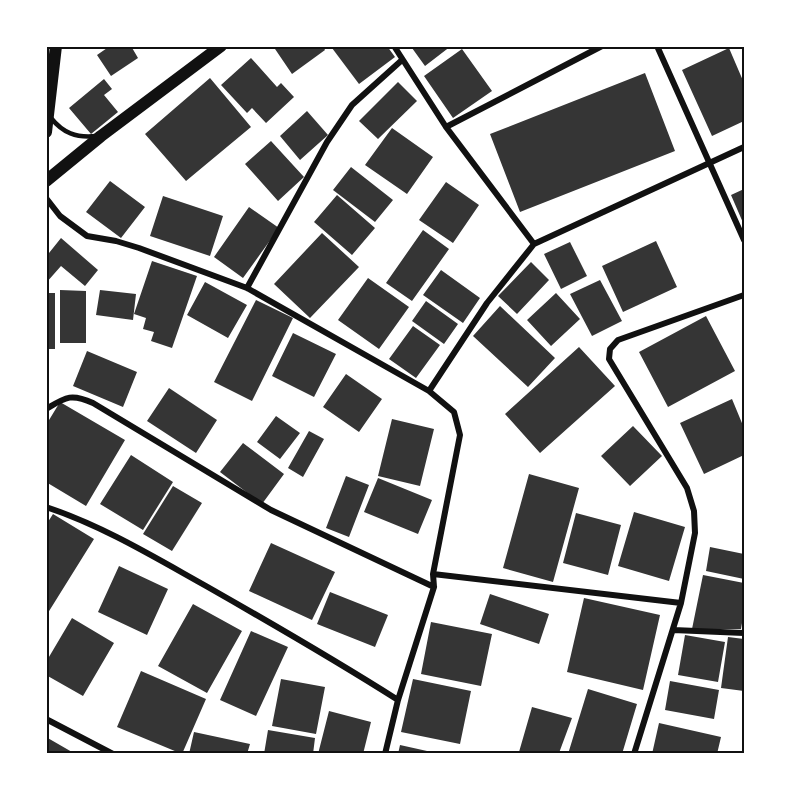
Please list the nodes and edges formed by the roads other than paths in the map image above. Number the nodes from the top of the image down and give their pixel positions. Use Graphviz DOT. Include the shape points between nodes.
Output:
graph roads {
  1 [pos="56,46"];
  2 [pos="221,46"];
  3 [pos="394,46"];
  4 [pos="602,46"];
  5 [pos="657,46"];
  6 [pos="402,60"];
  7 [pos="48,115"];
  8 [pos="446,127"];
  9 [pos="46,132"];
  10 [pos="102,135"];
  11 [pos="744,147"];
  12 [pos="709,163"];
  13 [pos="46,181"];
  14 [pos="46,198"];
  15 [pos="744,240"];
  16 [pos="534,244"];
  17 [pos="247,288"];
  18 [pos="744,295"];
  19 [pos="429,391"];
  20 [pos="46,409"];
  21 [pos="46,507"];
  22 [pos="433,574"];
  23 [pos="434,587"];
  24 [pos="681,603"];
  25 [pos="673,630"];
  26 [pos="744,633"];
  27 [pos="398,700"];
  28 [pos="46,719"];
  29 [pos="113,753"];
  30 [pos="385,753"];
  31 [pos="634,753"];
  1 -- 7 [label="main road"];
  2 -- 10 [label="main road"];
  3 -- 6 [label="street"];
  4 -- 8 [label="street"];
  5 -- 12 [label="street"];
  6 -- 8 [label="street"];
  6 -- 17 [label="street" via="352,105 327,142"];
  7 -- 9 [label="main road"];
  7 -- 10 [label="lane" via="66,133 85,138"];
  8 -- 16 [label="street"];
  10 -- 13 [label="main road"];
  11 -- 12 [label="street"];
  12 -- 15 [label="street"];
  12 -- 16 [label="street"];
  14 -- 17 [label="street" via="60,216 87,236 131,246"];
  16 -- 19 [label="street" via="487,303"];
  17 -- 19 [label="street"];
  18 -- 24 [label="street" via="618,340 610,349 609,359 687,488 694,511 695,533"];
  19 -- 22 [label="street" via="454,412 460,435"];
  20 -- 23 [label="street" via="63,399 79,397 93,403 271,510"];
  21 -- 27 [label="street" via="83,519 184,574"];
  22 -- 23 [label="street"];
  22 -- 24 [label="street"];
  23 -- 27 [label="street"];
  24 -- 25 [label="street"];
  25 -- 26 [label="street"];
  25 -- 31 [label="street"];
  27 -- 30 [label="street"];
  28 -- 29 [label="street"];
}
